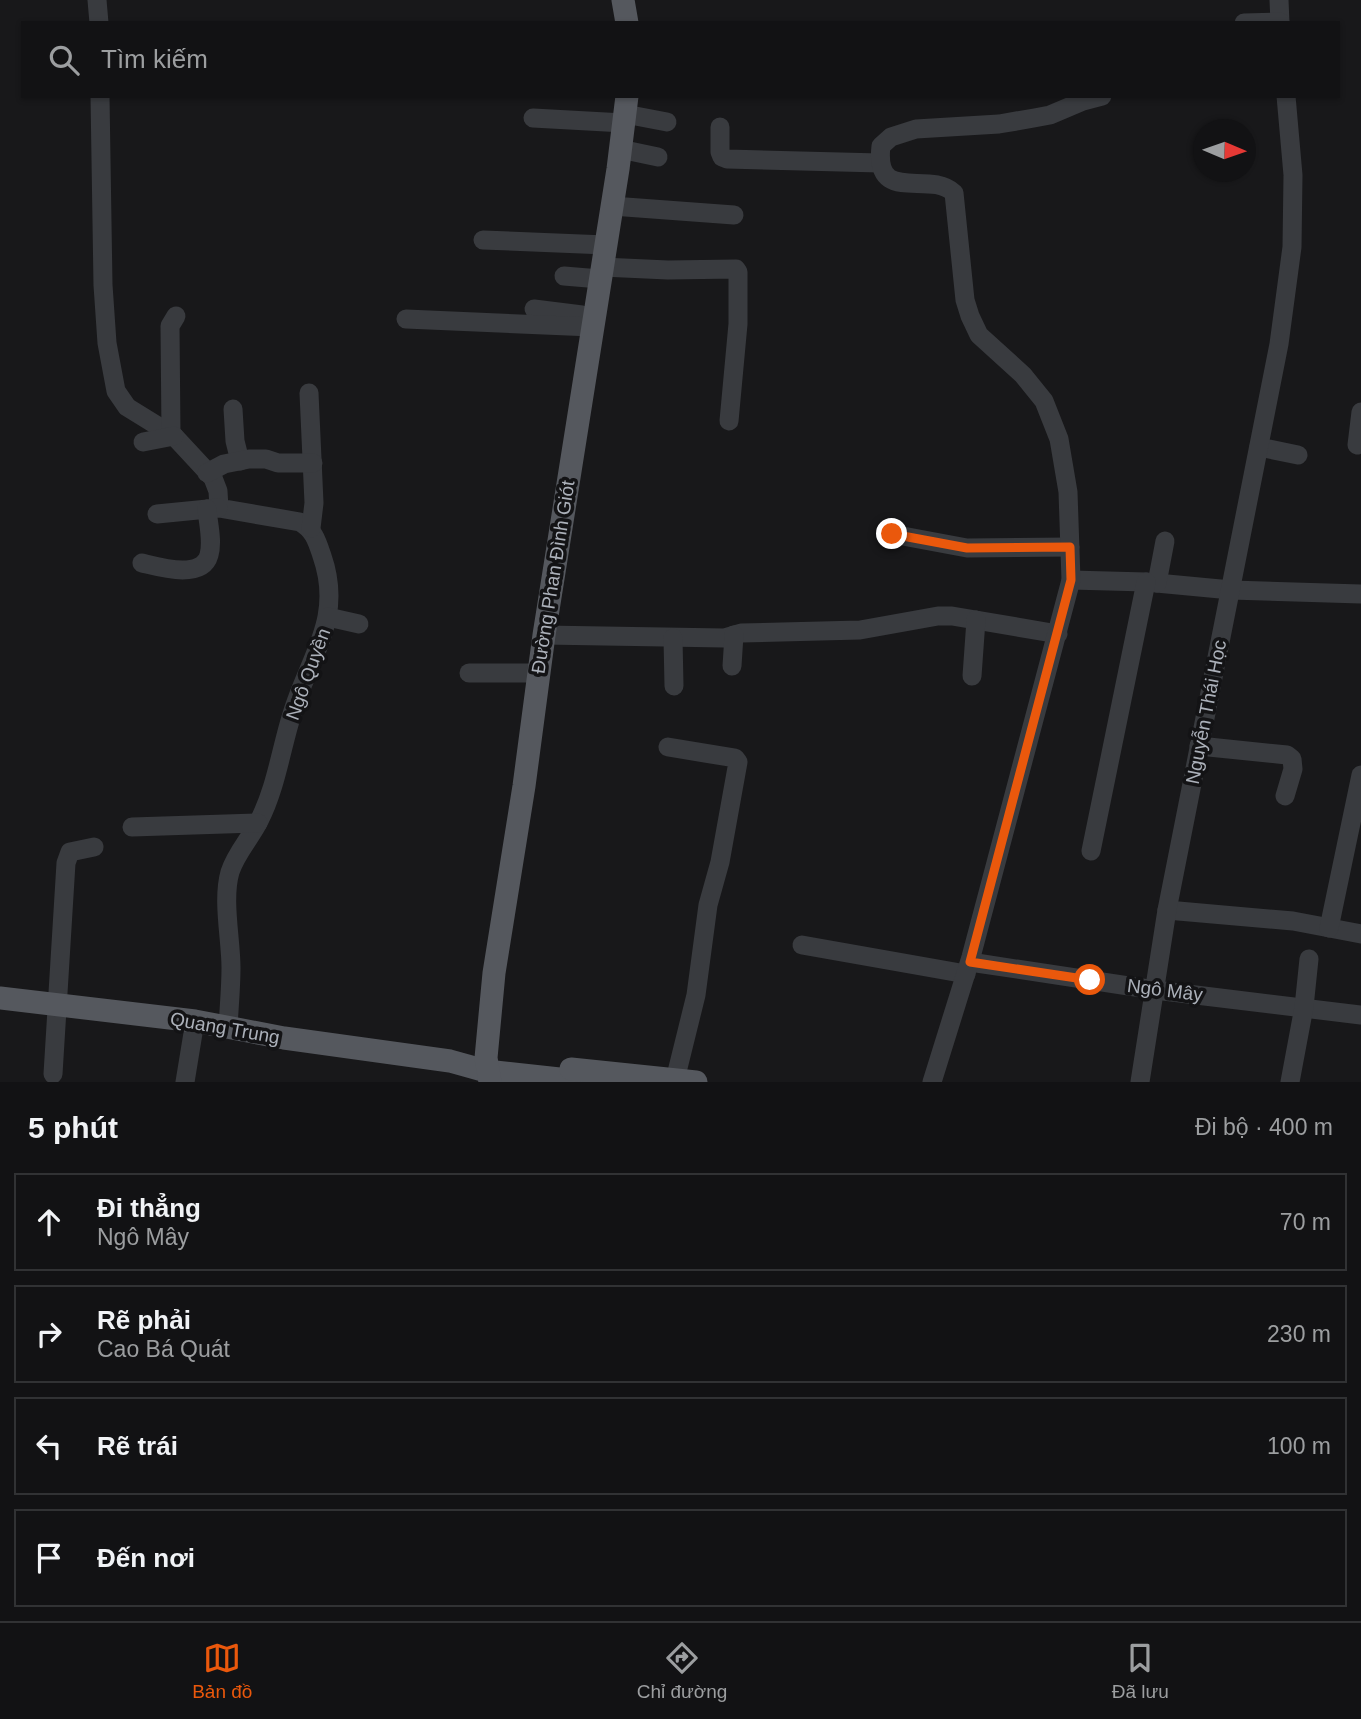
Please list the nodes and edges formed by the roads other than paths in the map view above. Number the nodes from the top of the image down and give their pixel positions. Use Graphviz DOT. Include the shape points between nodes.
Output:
graph roads {
  1 [pos="97,0"];
  2 [pos="623,0"];
  3 [pos="1279,0"];
  4 [pos="99,21"];
  5 [pos="627,21"];
  6 [pos="1280,21"];
  7 [pos="100,98"];
  8 [pos="1094,98"];
  9 [pos="1286,98"];
  10 [pos="625,111"];
  11 [pos="533,118"];
  12 [pos="667,122"];
  13 [pos="720,127"];
  14 [pos="621,149"];
  15 [pos="658,157"];
  16 [pos="880,163"];
  17 [pos="612,206"];
  18 [pos="734,215"];
  19 [pos="482,240"];
  20 [pos="602,263"];
  21 [pos="564,276"];
  22 [pos="534,309"];
  23 [pos="176,317"];
  24 [pos="407,319"];
  25 [pos="593,322"];
  26 [pos="309,393"];
  27 [pos="233,409"];
  28 [pos="1361,412"];
  29 [pos="729,421"];
  30 [pos="173,435"];
  31 [pos="143,442"];
  32 [pos="1357,445"];
  33 [pos="1259,447"];
  34 [pos="1298,455"];
  35 [pos="240,461"];
  36 [pos="313,463"];
  37 [pos="207,473"];
  38 [pos="213,508"];
  39 [pos="156,514"];
  40 [pos="311,528"];
  41 [pos="892,534"];
  42 [pos="1165,541"];
  43 [pos="1070,547"];
  44 [pos="142,563"];
  45 [pos="1071,580"];
  46 [pos="1152,582"];
  47 [pos="1231,590"];
  48 [pos="1361,594"];
  49 [pos="328,617"];
  50 [pos="976,620"];
  51 [pos="359,624"];
  52 [pos="1058,634"];
  53 [pos="544,635"];
  54 [pos="734,635"];
  55 [pos="673,638"];
  56 [pos="732,666"];
  57 [pos="470,673"];
  58 [pos="538,673"];
  59 [pos="972,676"];
  60 [pos="674,686"];
  61 [pos="1199,746"];
  62 [pos="668,747"];
  63 [pos="1361,775"];
  64 [pos="1285,796"];
  65 [pos="258,823"];
  66 [pos="132,827"];
  67 [pos="94,847"];
  68 [pos="1091,851"];
  69 [pos="1167,910"];
  70 [pos="1329,928"];
  71 [pos="1361,934"];
  72 [pos="802,945"];
  73 [pos="1309,959"];
  74 [pos="968,968"];
  75 [pos="1155,990"];
  76 [pos="0,998"];
  77 [pos="57,1004"];
  78 [pos="1304,1007"];
  79 [pos="1361,1015"];
  80 [pos="195,1021"];
  81 [pos="228,1027"];
  82 [pos="487,1070"];
  83 [pos="53,1074"];
  84 [pos="686,1081"];
  85 [pos="185,1082"];
  86 [pos="587,1082"];
  87 [pos="932,1082"];
  88 [pos="1140,1082"];
  89 [pos="1290,1082"];
  1 -- 4 [label="street"];
  2 -- 5 [label="main road"];
  3 -- 6 [label="street"];
  7 -- 30 [label="street" via="103,285 116,391 127,407"];
  8 -- 16 [label="street" via="1034,118 900,133 881,146"];
  9 -- 33 [label="street, Nguyễn Thái Học" via="1293,174 1292,236 1279,344"];
  10 -- 11 [label="street"];
  10 -- 12 [label="street"];
  10 -- 14 [label="main road, Đường Phan Đình Giót"];
  13 -- 16 [label="street" via="720,152 727,159"];
  14 -- 15 [label="street"];
  14 -- 17 [label="main road, Đường Phan Đình Giót"];
  16 -- 43 [label="street" via="893,180 937,185 954,193 970,316 979,335 1044,401 1059,439 1068,492"];
  17 -- 18 [label="street"];
  17 -- 20 [label="main road, Đường Phan Đình Giót"];
  19 -- 20 [label="street"];
  20 -- 21 [label="street"];
  20 -- 25 [label="main road, Đường Phan Đình Giót"];
  20 -- 29 [label="street" via="668,270 736,269 738,324"];
  22 -- 25 [label="street"];
  23 -- 30 [label="street" via="170,326"];
  24 -- 25 [label="street"];
  25 -- 53 [label="main road, Đường Phan Đình Giót"];
  26 -- 36 [label="street"];
  27 -- 35 [label="street"];
  28 -- 32 [label="street"];
  30 -- 31 [label="street"];
  30 -- 37 [label="street"];
  33 -- 34 [label="street"];
  33 -- 47 [label="street, Nguyễn Thái Học"];
  35 -- 36 [label="street"];
  35 -- 37 [label="street"];
  36 -- 40 [label="street"];
  37 -- 38 [label="street" via="216,484"];
  38 -- 39 [label="street"];
  38 -- 40 [label="street" via="300,522"];
  38 -- 44 [label="street" via="209,557 203,563 174,571"];
  40 -- 49 [label="street, Ngô Quyền" via="326,568"];
  41 -- 43 [label="street" via="967,548"];
  42 -- 46 [label="street"];
  43 -- 45 [label="street"];
  45 -- 46 [label="street"];
  45 -- 52 [label="street"];
  46 -- 47 [label="street"];
  46 -- 68 [label="street"];
  47 -- 48 [label="street"];
  47 -- 61 [label="street, Nguyễn Thái Học"];
  49 -- 51 [label="street"];
  49 -- 65 [label="street, Ngô Quyền"];
  50 -- 52 [label="street"];
  50 -- 54 [label="street" via="938,616 860,629"];
  50 -- 59 [label="street"];
  52 -- 74 [label="street"];
  53 -- 55 [label="street"];
  53 -- 58 [label="main road, Đường Phan Đình Giót"];
  54 -- 55 [label="street"];
  54 -- 56 [label="street"];
  55 -- 60 [label="street"];
  57 -- 58 [label="street"];
  58 -- 82 [label="main road, Đường Phan Đình Giót" via="495,973"];
  61 -- 64 [label="street" via="1287,755 1293,769"];
  61 -- 69 [label="street, Nguyễn Thái Học"];
  62 -- 84 [label="street" via="738,762 708,905"];
  63 -- 70 [label="street"];
  65 -- 66 [label="street"];
  65 -- 81 [label="street, Ngô Quyền" via="236,858 228,886"];
  67 -- 77 [label="street" via="70,852 66,863"];
  69 -- 70 [label="street" via="1293,920"];
  69 -- 75 [label="street, Nguyễn Thái Học"];
  70 -- 71 [label="street"];
  72 -- 74 [label="street, Ngô Mây"];
  73 -- 78 [label="street"];
  74 -- 75 [label="street, Ngô Mây"];
  74 -- 87 [label="street"];
  75 -- 78 [label="street, Ngô Mây"];
  75 -- 88 [label="street, Nguyễn Thái Học"];
  76 -- 77 [label="main road, Quang Trung"];
  77 -- 80 [label="main road, Quang Trung"];
  77 -- 83 [label="street"];
  78 -- 79 [label="street, Ngô Mây"];
  78 -- 89 [label="street"];
  80 -- 81 [label="main road, Quang Trung"];
  80 -- 85 [label="street"];
  81 -- 82 [label="main road, Quang Trung"];
  82 -- 84 [label="main road, Quang Trung"];
  82 -- 86 [label="main road, Quang Trung"];
}
